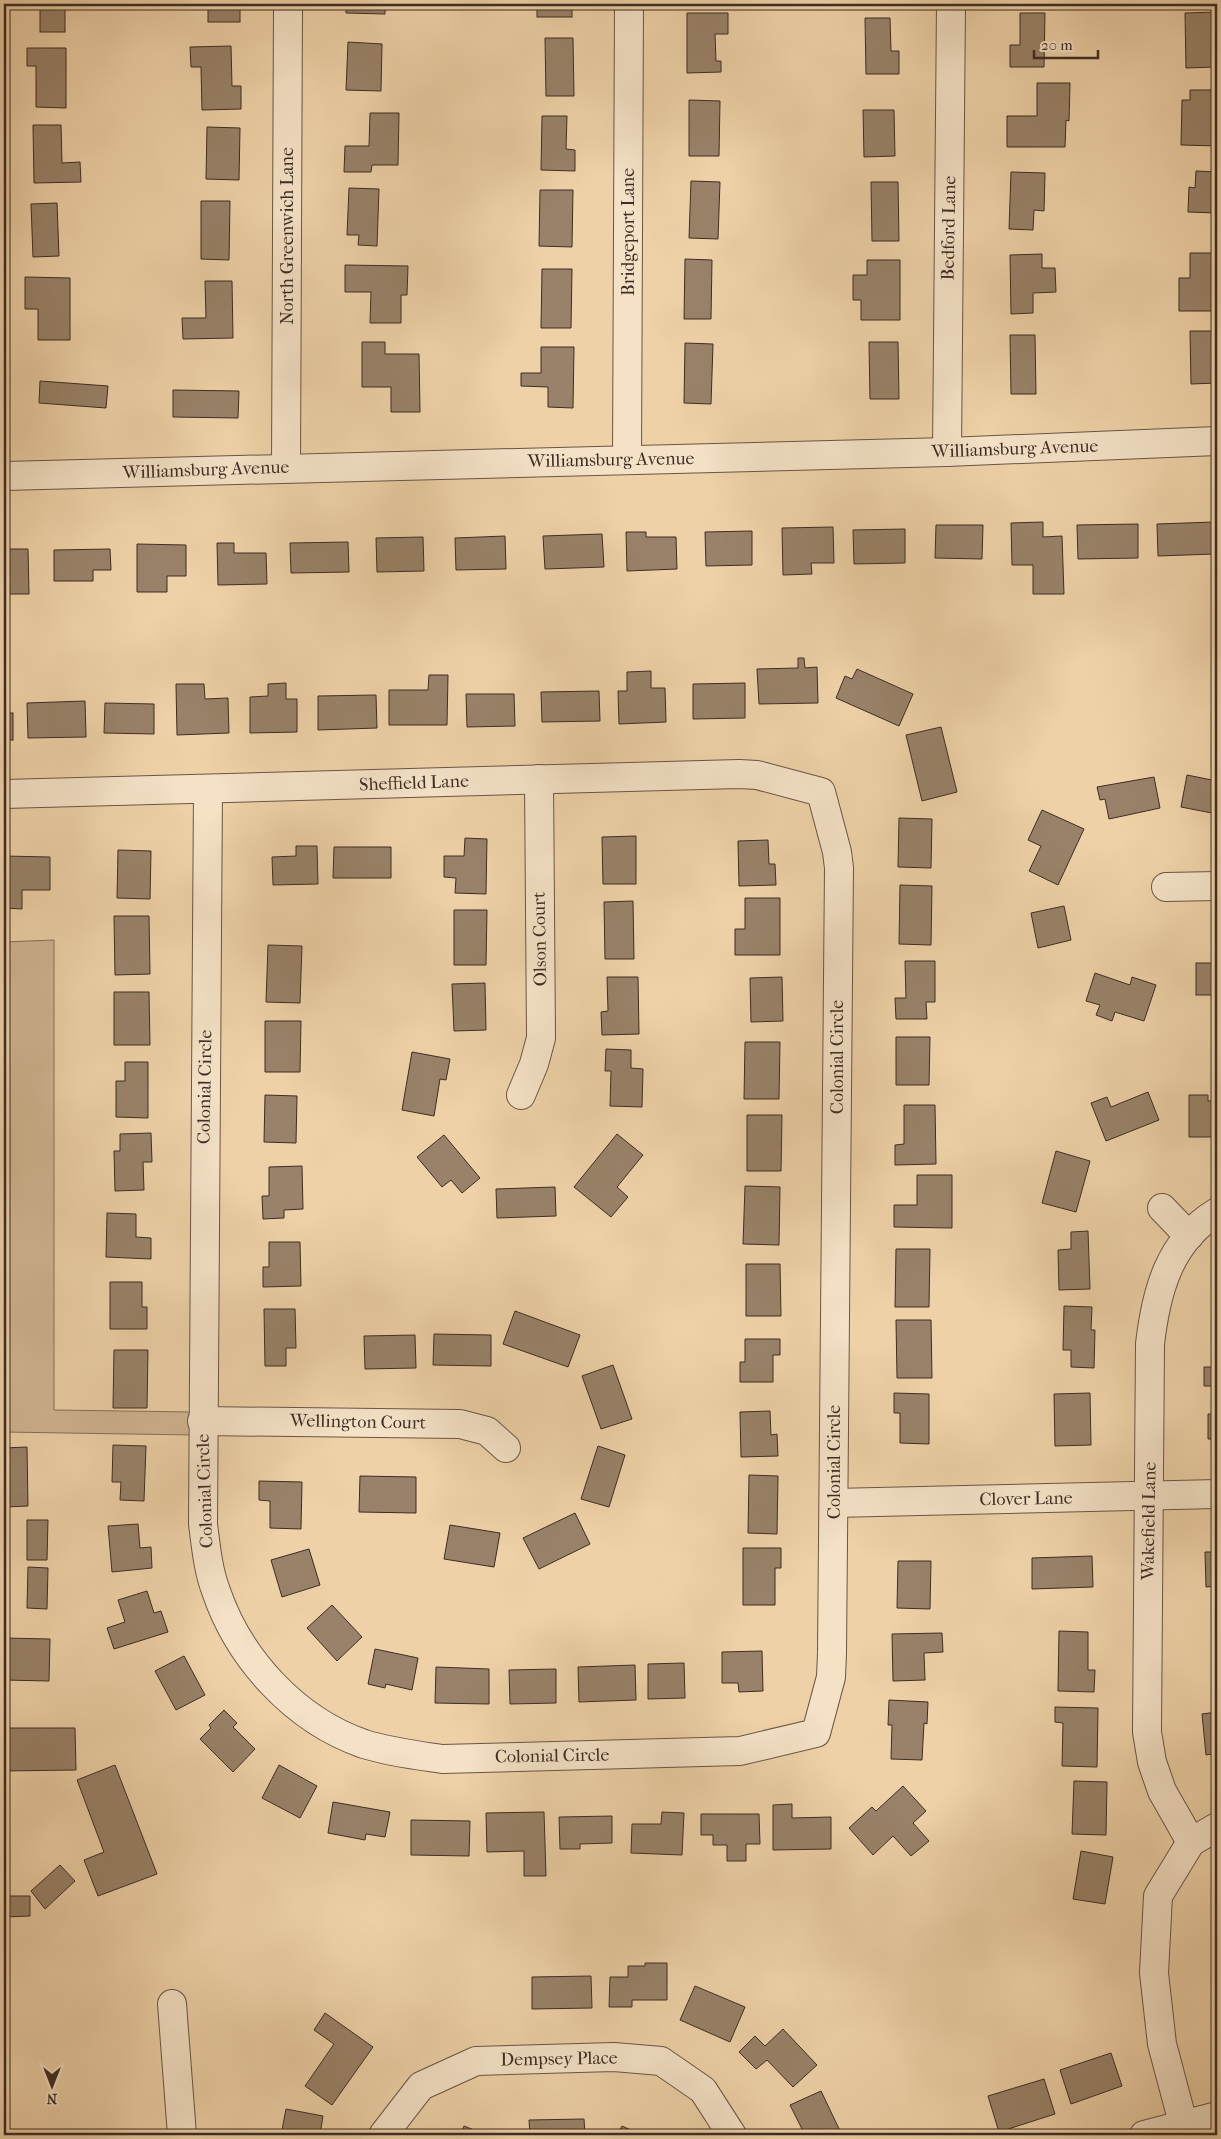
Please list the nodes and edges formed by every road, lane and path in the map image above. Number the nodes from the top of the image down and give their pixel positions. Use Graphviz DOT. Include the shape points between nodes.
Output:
graph roads {
  1 [pos="288,4"];
  2 [pos="629,4"];
  3 [pos="951,4"];
  4 [pos="1217,441"];
  5 [pos="947,452"];
  6 [pos="627,460"];
  7 [pos="286,468"];
  8 [pos="4,476"];
  9 [pos="539,779"];
  10 [pos="208,790"];
  11 [pos="822,792"];
  12 [pos="4,794"];
  13 [pos="1217,886"];
  14 [pos="1166,887"];
  15 [pos="521,1095"];
  16 [pos="1162,1208"];
  17 [pos="1217,1212"];
  18 [pos="1189,1236"];
  19 [pos="202,1421"];
  20 [pos="506,1448"];
  21 [pos="1217,1494"];
  22 [pos="1150,1496"];
  23 [pos="834,1503"];
  24 [pos="1217,1827"];
  25 [pos="1191,1842"];
  26 [pos="172,2004"];
  27 [pos="1217,2116"];
  28 [pos="1183,2124"];
  29 [pos="182,2135"];
  30 [pos="383,2135"];
  31 [pos="732,2135"];
  32 [pos="1144,2135"];
  1 -- 7 [label="street, North Greenwich Lane"];
  2 -- 6 [label="street, Bridgeport Lane"];
  3 -- 5 [label="street, Bedford Lane"];
  4 -- 5 [label="street, Williamsburg Avenue"];
  5 -- 6 [label="street, Williamsburg Avenue"];
  6 -- 7 [label="street, Williamsburg Avenue"];
  7 -- 8 [label="street, Williamsburg Avenue"];
  9 -- 10 [label="street, Sheffield Lane"];
  9 -- 11 [label="street, Sheffield Lane" via="757,775"];
  9 -- 15 [label="street, Olson Court" via="541,1038"];
  10 -- 12 [label="street, Sheffield Lane"];
  10 -- 19 [label="street, Colonial Circle"];
  11 -- 23 [label="street, Colonial Circle" via="839,868"];
  13 -- 14 [label="street"];
  16 -- 18 [label="street"];
  17 -- 18 [label="street, Wakefield Lane"];
  18 -- 22 [label="street, Wakefield Lane" via="1164,1275 1154,1309 1150,1344"];
  19 -- 20 [label="street, Wellington Court" via="460,1424 487,1431"];
  19 -- 23 [label="street, Colonial Circle" via="203,1524 207,1557 216,1591 250,1658 274,1686 301,1709 333,1729 362,1743 442,1759 740,1751 816,1733 831,1677"];
  21 -- 22 [label="street, Clover Lane"];
  22 -- 23 [label="street, Clover Lane"];
  22 -- 25 [label="street, Wakefield Lane" via="1147,1732 1152,1762 1162,1791"];
  24 -- 25 [label="street"];
  25 -- 28 [label="street" via="1158,1896 1154,1972 1162,2044"];
  26 -- 29 [label="street"];
  27 -- 28 [label="street"];
  28 -- 32 [label="street"];
  30 -- 31 [label="street, Dempsey Place" via="421,2086 476,2061 614,2057 661,2061 703,2090"];
}
